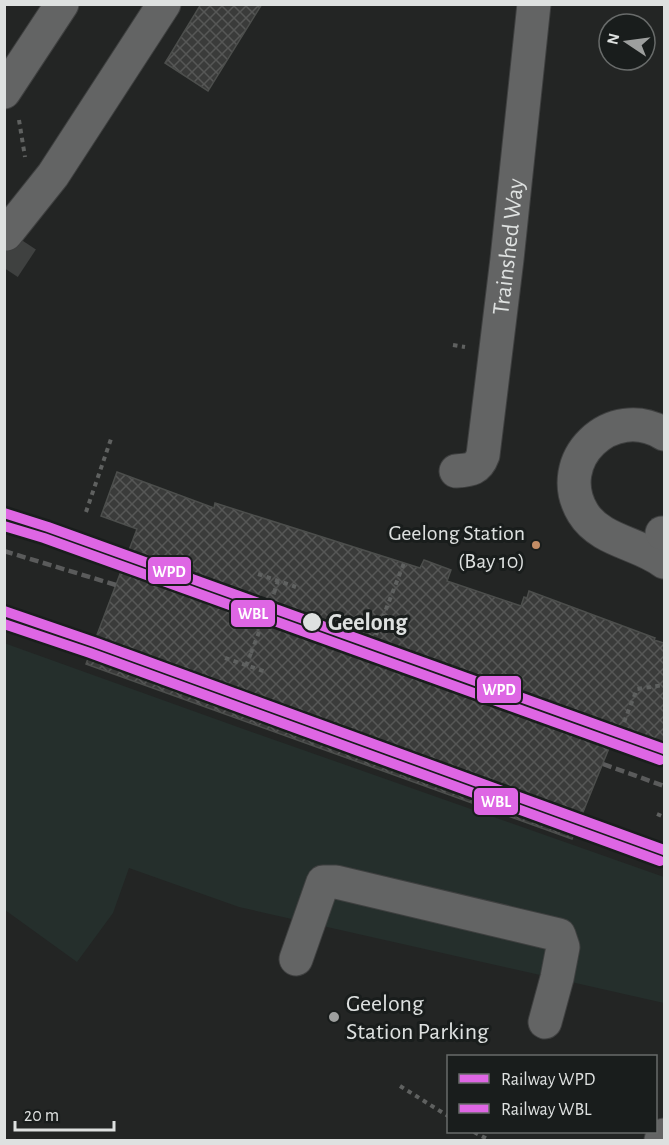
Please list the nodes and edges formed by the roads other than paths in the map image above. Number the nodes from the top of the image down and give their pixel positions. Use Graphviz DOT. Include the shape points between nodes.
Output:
graph roads {
  1 [pos="164,4"];
  2 [pos="534,4"];
  3 [pos="61,6"];
  4 [pos="4,92"];
  5 [pos="17,232"];
  6 [pos="664,433"];
  7 [pos="456,471"];
  8 [pos="655,541"];
  9 [pos="296,959"];
  10 [pos="545,1022"];
  11 [pos="664,1135"];
  12 [pos="661,1140"];
  1 -- 5 [label="street"];
  2 -- 7 [label="street, Trainshed Way" via="483,455 472,469"];
  3 -- 4 [label="street"];
  6 -- 8 [label="street" via="641,424 609,429 591,441 579,459 575,480 583,512 597,528"];
  9 -- 10 [label="street" via="323,882 559,935 563,947"];
  11 -- 12 [label="street"];
}
